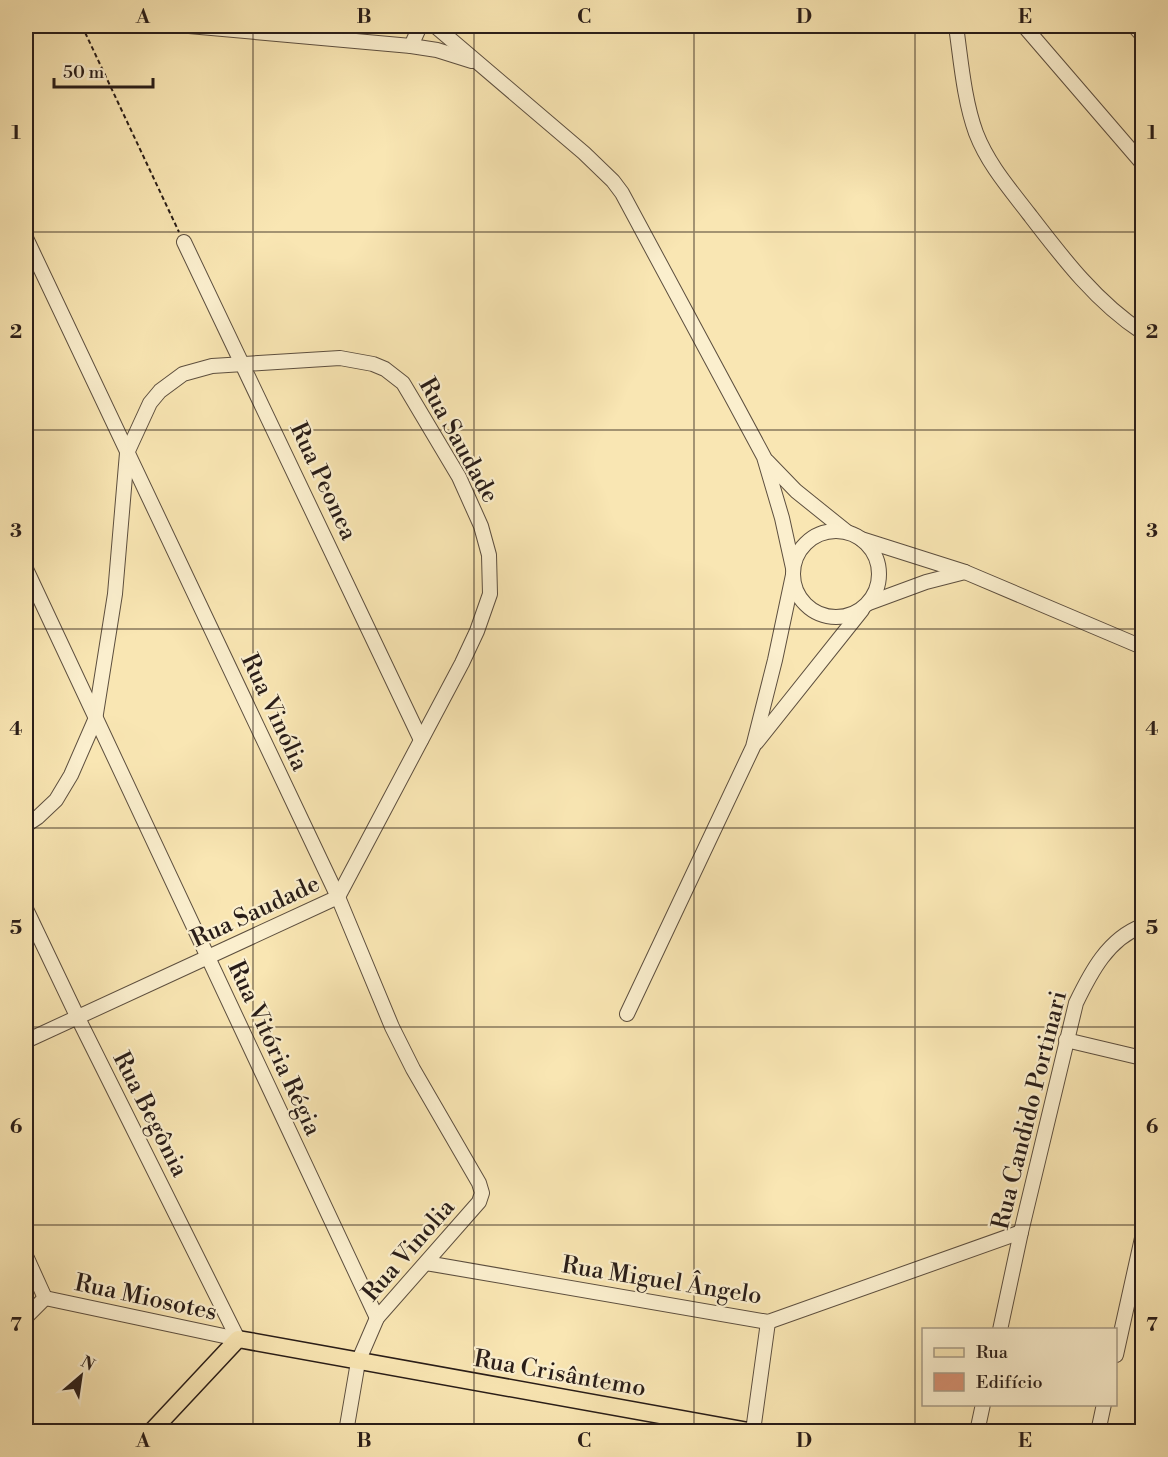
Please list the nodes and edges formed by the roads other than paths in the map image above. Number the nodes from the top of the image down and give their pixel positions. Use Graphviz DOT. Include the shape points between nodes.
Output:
graph roads {
  1 [pos="189,26"];
  2 [pos="420,26"];
  3 [pos="435,26"];
  4 [pos="956,26"];
  5 [pos="1024,26"];
  6 [pos="1134,26"];
  7 [pos="1143,35"];
  8 [pos="411,46"];
  9 [pos="479,64"];
  10 [pos="1143,163"];
  11 [pos="26,238"];
  12 [pos="184,242"];
  13 [pos="1143,332"];
  14 [pos="244,365"];
  15 [pos="127,453"];
  16 [pos="764,457"];
  17 [pos="847,532"];
  18 [pos="861,539"];
  19 [pos="26,569"];
  20 [pos="793,572"];
  21 [pos="965,572"];
  22 [pos="867,605"];
  23 [pos="1143,646"];
  24 [pos="95,720"];
  25 [pos="421,740"];
  26 [pos="753,747"];
  27 [pos="26,825"];
  28 [pos="338,897"];
  29 [pos="26,909"];
  30 [pos="1143,926"];
  31 [pos="207,958"];
  32 [pos="627,1014"];
  33 [pos="77,1016"];
  34 [pos="1066,1040"];
  35 [pos="26,1041"];
  36 [pos="1143,1058"];
  37 [pos="479,1203"];
  38 [pos="1021,1232"];
  39 [pos="1143,1238"];
  40 [pos="26,1256"];
  41 [pos="426,1263"];
  42 [pos="45,1298"];
  43 [pos="26,1317"];
  44 [pos="378,1318"];
  45 [pos="768,1322"];
  46 [pos="1000,1328"];
  47 [pos="238,1340"];
  48 [pos="1117,1351"];
  49 [pos="358,1362"];
  50 [pos="983,1406"];
  51 [pos="1104,1406"];
  52 [pos="706,1427"];
  53 [pos="26,1428"];
  54 [pos="29,1431"];
  55 [pos="150,1431"];
  56 [pos="346,1431"];
  57 [pos="754,1431"];
  58 [pos="977,1431"];
  59 [pos="1098,1431"];
  1 -- 8 [label="street"];
  2 -- 8 [label="street"];
  3 -- 9 [label="street"];
  4 -- 13 [label="street" via="976,133 998,174 1100,299"];
  5 -- 10 [label="street"];
  6 -- 7 [label="street"];
  8 -- 9 [label="street"];
  9 -- 16 [label="street" via="584,153 622,193"];
  11 -- 15 [label="street, Rua Vinólia"];
  12 -- 14 [label="street, Rua Peonea"];
  14 -- 15 [label="street, Rua Saudade" via="205,367 171,380 150,403"];
  14 -- 25 [label="street, Rua Peonea"];
  14 -- 25 [label="street, Rua Saudade" via="340,358 385,369 403,383 471,501 489,555 490,594 462,663"];
  15 -- 24 [label="street, Rua Saudade" via="115,594"];
  15 -- 28 [label="street, Rua Vinólia"];
  16 -- 17 [label="street" via="796,491"];
  16 -- 20 [label="street"];
  17 -- 18 [label="street"];
  17 -- 20 [label="street" via="823,533 812,538 803,546"];
  18 -- 21 [label="street"];
  18 -- 22 [label="street" via="875,555 880,574 879,585"];
  19 -- 24 [label="street, Rua Vitória Régia"];
  20 -- 22 [label="street" via="802,601 825,616 839,618"];
  20 -- 26 [label="street"];
  21 -- 22 [label="street"];
  21 -- 23 [label="street"];
  22 -- 26 [label="street"];
  24 -- 27 [label="street, Rua Saudade" via="56,800"];
  24 -- 31 [label="street, Rua Vitória Régia"];
  25 -- 28 [label="street, Rua Saudade"];
  26 -- 32 [label="street"];
  28 -- 31 [label="street, Rua Saudade"];
  28 -- 37 [label="street, Rua Vinólia" via="392,1027 479,1183"];
  29 -- 33 [label="street, Rua Begônia"];
  30 -- 34 [label="street, Rua Candido Portinari" via="1112,945 1089,975"];
  31 -- 33 [label="street, Rua Saudade"];
  31 -- 44 [label="street, Rua Vitória Régia"];
  33 -- 35 [label="street, Rua Saudade"];
  33 -- 47 [label="street, Rua Begônia"];
  34 -- 36 [label="street"];
  34 -- 38 [label="street, Rua Candido Portinari"];
  37 -- 41 [label="street, Rua Vinolia"];
  38 -- 45 [label="street, Rua Miguel Ângelo"];
  38 -- 46 [label="street, Rua Candido Portinari"];
  39 -- 48 [label="street"];
  40 -- 42 [label="street"];
  41 -- 44 [label="street, Rua Vinolia"];
  41 -- 45 [label="street, Rua Miguel Ângelo"];
  42 -- 43 [label="street"];
  42 -- 47 [label="street, Rua Miosotes"];
  44 -- 49 [label="street, Rua Vinolia"];
  45 -- 57 [label="street"];
  47 -- 49 [label="main road, Rua Crisântemo"];
  47 -- 55 [label="main road"];
  49 -- 52 [label="main road, Rua Crisântemo"];
  49 -- 56 [label="street, Rua Vinolia"];
  50 -- 58 [label="street"];
  51 -- 59 [label="street"];
  52 -- 57 [label="main road, Rua Crisântemo"];
  53 -- 54 [label="street"];
}
